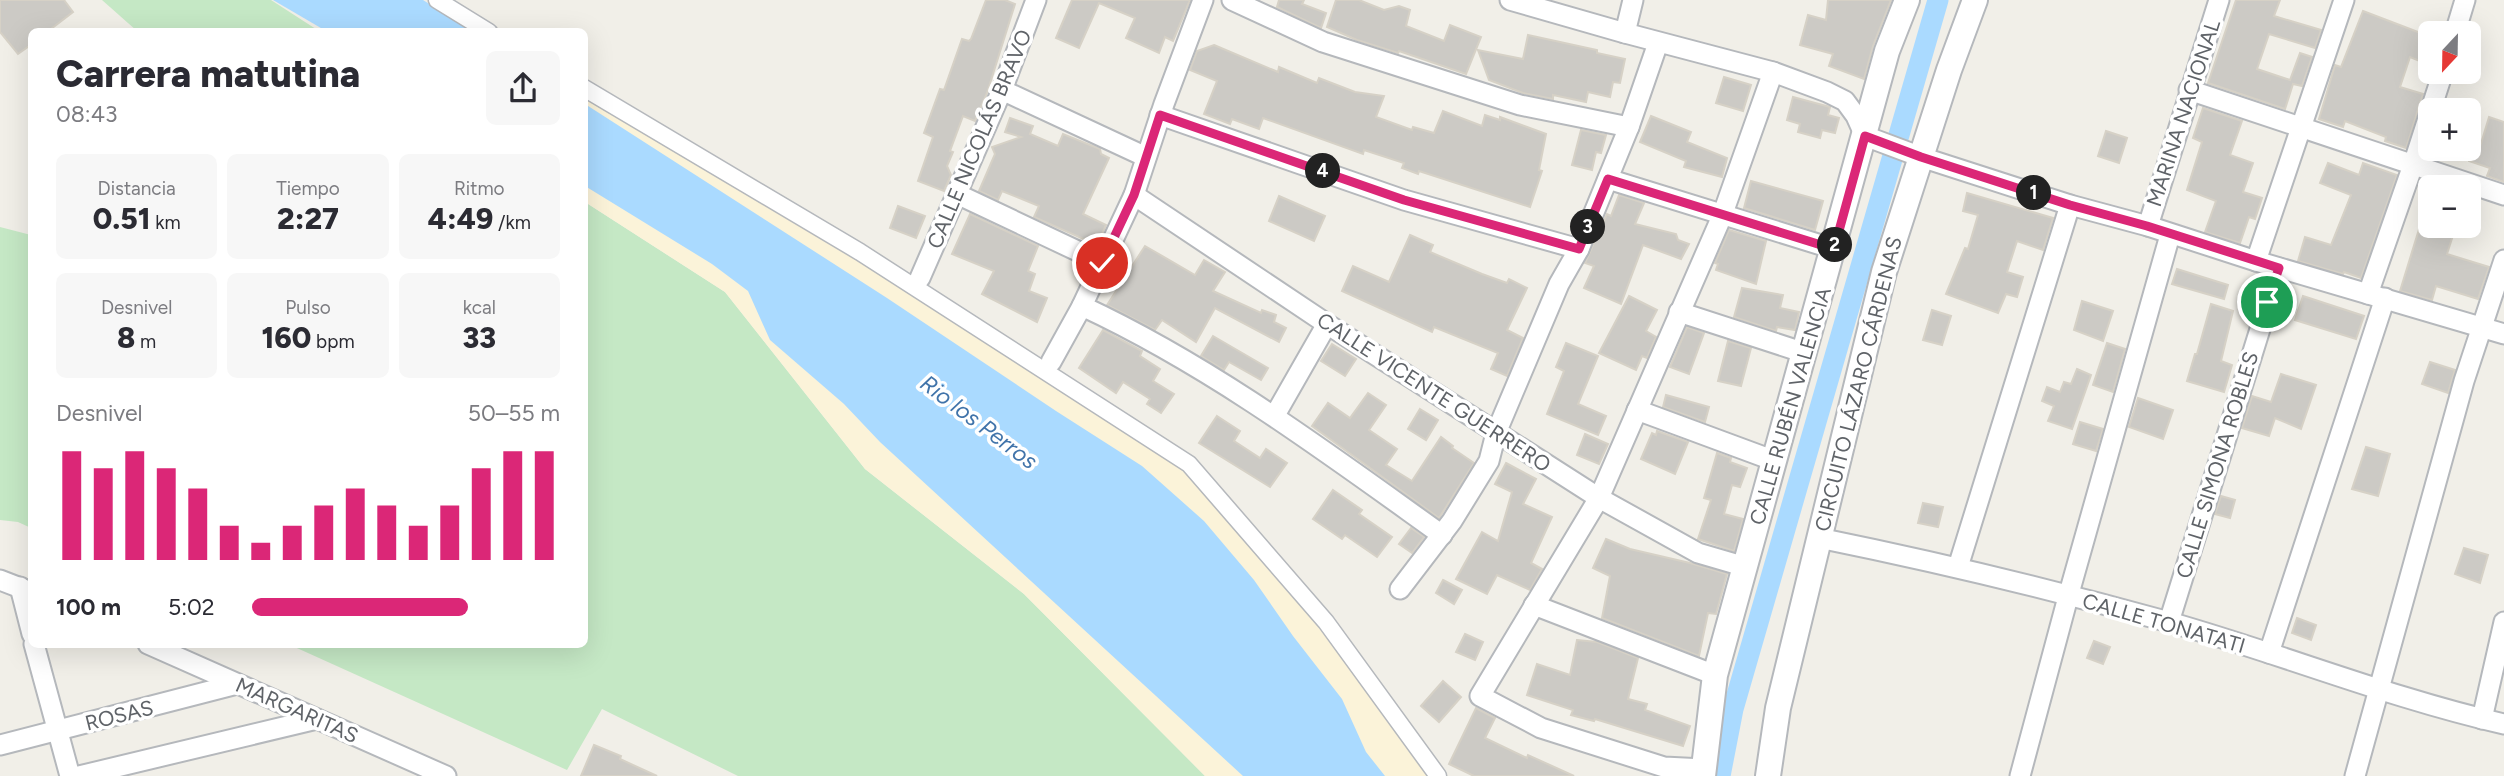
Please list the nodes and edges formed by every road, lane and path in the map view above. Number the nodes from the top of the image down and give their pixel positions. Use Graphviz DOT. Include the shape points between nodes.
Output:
graph roads {
  1 [pos="437,0"];
  2 [pos="1036,0"];
  3 [pos="1203,0"];
  4 [pos="1232,0"];
  5 [pos="1510,0"];
  6 [pos="1633,0"];
  7 [pos="1907,0"];
  8 [pos="1975,0"];
  9 [pos="2219,0"];
  10 [pos="2344,0"];
  11 [pos="2465,0"];
  12 [pos="2459,21"];
  13 [pos="482,28"];
  14 [pos="1625,33"];
  15 [pos="1658,43"];
  16 [pos="1773,72"];
  17 [pos="2439,84"];
  18 [pos="588,90"];
  19 [pos="1002,90"];
  20 [pos="2189,90"];
  21 [pos="1160,115"];
  22 [pos="1629,127"];
  23 [pos="2300,128"];
  24 [pos="1869,137"];
  25 [pos="1917,155"];
  26 [pos="1146,158"];
  27 [pos="2413,165"];
  28 [pos="1608,179"];
  29 [pos="957,194"];
  30 [pos="1134,195"];
  31 [pos="2504,195"];
  32 [pos="2070,205"];
  33 [pos="1722,216"];
  34 [pos="2147,226"];
  35 [pos="2170,234"];
  36 [pos="1579,249"];
  37 [pos="1834,249"];
  38 [pos="2504,260"];
  39 [pos="2256,261"];
  40 [pos="1102,263"];
  41 [pos="2279,268"];
  42 [pos="920,278"];
  43 [pos="2376,296"];
  44 [pos="1082,306"];
  45 [pos="1679,312"];
  46 [pos="1326,324"];
  47 [pos="2483,328"];
  48 [pos="2504,334"];
  49 [pos="1805,353"];
  50 [pos="1051,362"];
  51 [pos="1637,410"];
  52 [pos="1275,415"];
  53 [pos="1496,433"];
  54 [pos="1775,461"];
  55 [pos="1599,498"];
  56 [pos="1442,535"];
  57 [pos="1819,538"];
  58 [pos="1746,567"];
  59 [pos="1958,567"];
  60 [pos="0,580"];
  61 [pos="1400,589"];
  62 [pos="26,590"];
  63 [pos="2068,597"];
  64 [pos="1534,605"];
  65 [pos="2169,622"];
  66 [pos="2504,622"];
  67 [pos="35,648"];
  68 [pos="157,648"];
  69 [pos="2269,653"];
  70 [pos="1715,675"];
  71 [pos="237,684"];
  72 [pos="2379,689"];
  73 [pos="317,719"];
  74 [pos="2482,719"];
  75 [pos="2504,724"];
  76 [pos="56,731"];
  77 [pos="0,745"];
  78 [pos="1703,773"];
  79 [pos="69,776"];
  80 [pos="79,776"];
  81 [pos="446,776"];
  82 [pos="1438,776"];
  83 [pos="1768,776"];
  84 [pos="2020,776"];
  85 [pos="2355,776"];
  1 -- 13 [label="street"];
  2 -- 19 [label="street, CALLE NICOLÁS BRAVO"];
  3 -- 21 [label="street"];
  4 -- 22 [label="street" via="1323,42 1494,97"];
  5 -- 14 [label="street"];
  6 -- 14 [label="street"];
  7 -- 24 [label="street, CALLE RUBÉN VALENCIA" via="1888,51"];
  8 -- 25 [label="street, CIRCUITO LÁZARO CÁRDENAS"];
  9 -- 20 [label="street, MARINA NACIONAL"];
  10 -- 23 [label="street"];
  11 -- 12 [label="street"];
  14 -- 15 [label="street"];
  15 -- 16 [label="street"];
  15 -- 22 [label="street"];
  16 -- 24 [label="street" via="1845,101"];
  16 -- 33 [label="street"];
  17 -- 27 [label="street"];
  18 -- 82 [label="street" via="860,253 1189,464 1326,622"];
  19 -- 26 [label="street"];
  19 -- 29 [label="street, CALLE NICOLÁS BRAVO"];
  20 -- 23 [label="street"];
  20 -- 34 [label="street, MARINA NACIONAL"];
  21 -- 26 [label="street"];
  21 -- 36 [label="street" via="1404,200"];
  22 -- 28 [label="street"];
  23 -- 27 [label="street"];
  23 -- 39 [label="street"];
  24 -- 25 [label="street"];
  24 -- 37 [label="street, CALLE RUBÉN VALENCIA"];
  25 -- 32 [label="street"];
  25 -- 57 [label="street, CIRCUITO LÁZARO CÁRDENAS"];
  26 -- 30 [label="street"];
  27 -- 31 [label="street"];
  27 -- 43 [label="street"];
  28 -- 33 [label="street"];
  28 -- 36 [label="street"];
  29 -- 40 [label="street"];
  29 -- 42 [label="street, CALLE NICOLÁS BRAVO"];
  30 -- 40 [label="street"];
  30 -- 46 [label="street, CALLE VICENTE GUERRERO"];
  32 -- 34 [label="street"];
  32 -- 59 [label="street"];
  33 -- 37 [label="street"];
  33 -- 45 [label="street"];
  34 -- 35 [label="street"];
  35 -- 39 [label="street"];
  35 -- 63 [label="street"];
  36 -- 53 [label="street" via="1559,284"];
  37 -- 49 [label="street, CALLE RUBÉN VALENCIA"];
  38 -- 47 [label="street"];
  39 -- 41 [label="street"];
  40 -- 44 [label="street"];
  41 -- 43 [label="street"];
  41 -- 65 [label="street, CALLE SIMONA ROBLES"];
  43 -- 47 [label="street"];
  43 -- 69 [label="street"];
  44 -- 50 [label="street"];
  44 -- 52 [label="street"];
  45 -- 49 [label="street"];
  45 -- 51 [label="street"];
  46 -- 52 [label="street"];
  46 -- 53 [label="street, CALLE VICENTE GUERRERO"];
  47 -- 48 [label="street"];
  47 -- 72 [label="street" via="2464,381"];
  49 -- 54 [label="street, CALLE RUBÉN VALENCIA"];
  51 -- 54 [label="street"];
  51 -- 55 [label="street"];
  52 -- 56 [label="street"];
  53 -- 55 [label="street, CALLE VICENTE GUERRERO"];
  53 -- 56 [label="street" via="1489,461"];
  54 -- 58 [label="street, CALLE RUBÉN VALENCIA"];
  55 -- 58 [label="street, CALLE VICENTE GUERRERO" via="1698,553"];
  55 -- 64 [label="street"];
  56 -- 61 [label="street"];
  57 -- 59 [label="street, CALLE TONATATI"];
  57 -- 83 [label="street, CIRCUITO LÁZARO CÁRDENAS" via="1778,708"];
  58 -- 70 [label="street, CALLE RUBÉN VALENCIA"];
  59 -- 63 [label="street, CALLE TONATATI"];
  60 -- 62 [label="street"];
  63 -- 65 [label="street, CALLE TONATATI"];
  63 -- 84 [label="street"];
  64 -- 70 [label="street"];
  64 -- 78 [label="street" via="1480,696 1541,728 1664,767"];
  65 -- 69 [label="street, CALLE TONATATI"];
  66 -- 74 [label="street"];
  67 -- 76 [label="street"];
  68 -- 71 [label="street, MARGARITAS"];
  69 -- 72 [label="street, CALLE TONATATI"];
  70 -- 78 [label="street, CALLE RUBÉN VALENCIA"];
  71 -- 73 [label="street, MARGARITAS"];
  71 -- 76 [label="street, ROSAS"];
  72 -- 74 [label="street, CALLE TONATATI"];
  72 -- 85 [label="street"];
  73 -- 80 [label="street"];
  73 -- 81 [label="street, MARGARITAS"];
  74 -- 75 [label="street, CALLE TONATATI"];
  76 -- 77 [label="street, ROSAS"];
  76 -- 79 [label="street"];
}
